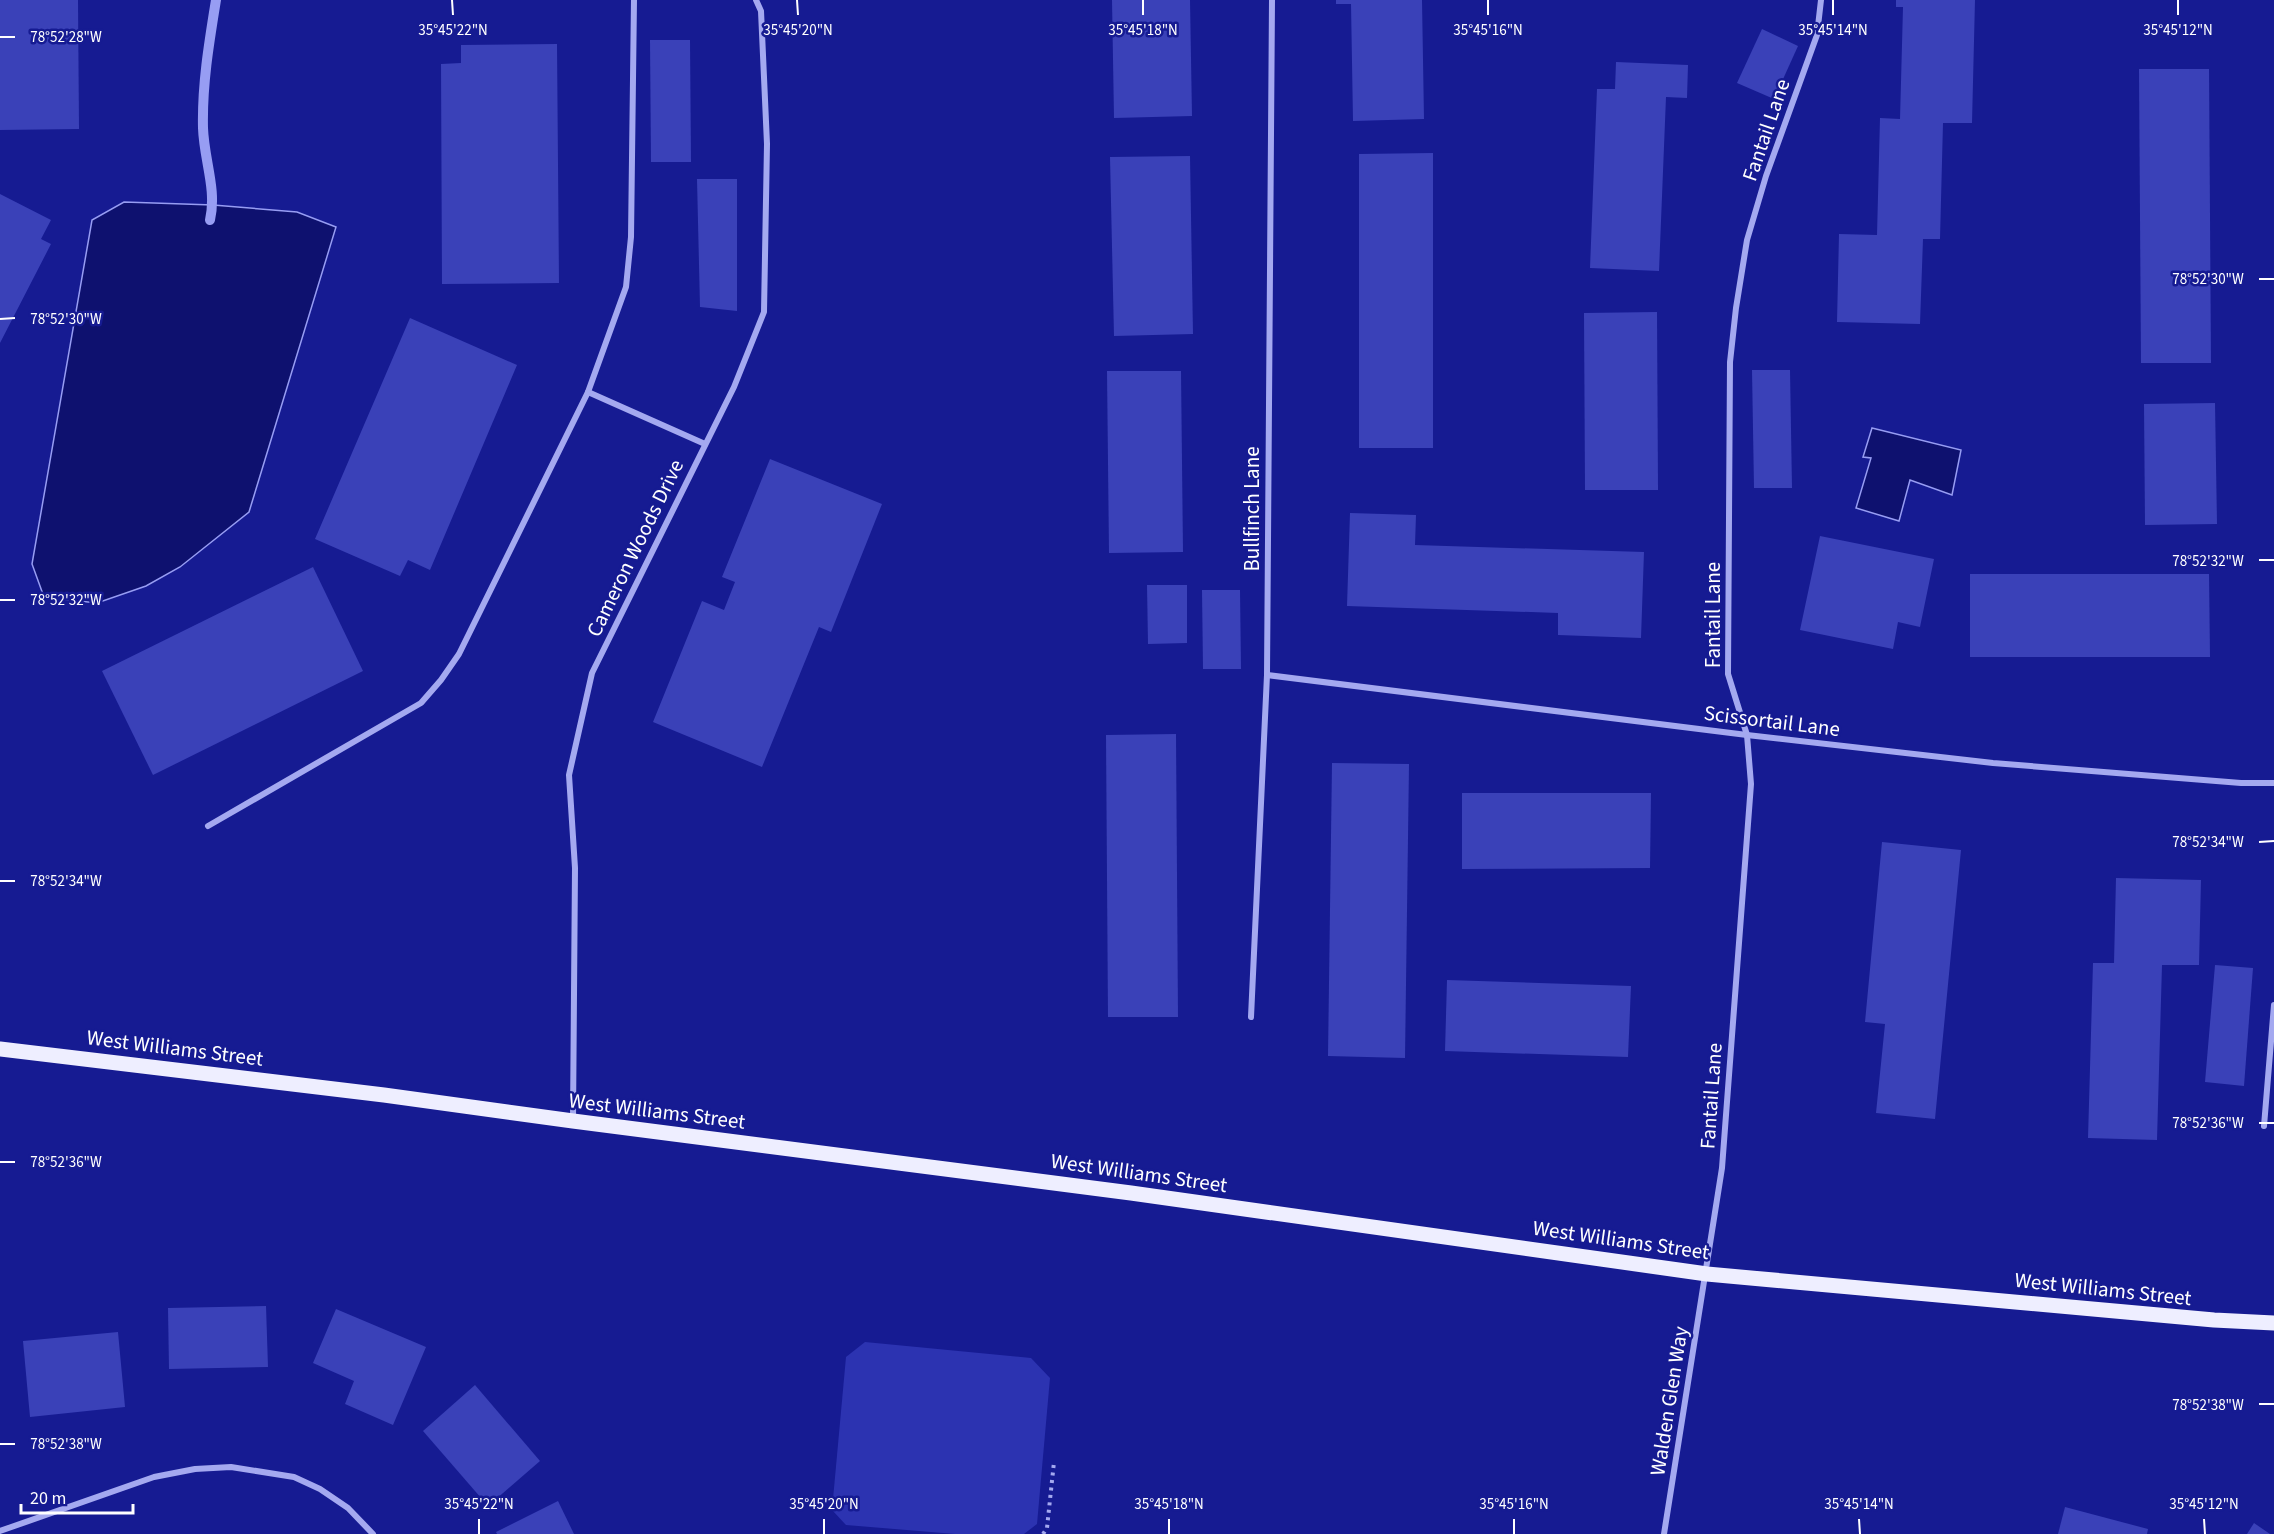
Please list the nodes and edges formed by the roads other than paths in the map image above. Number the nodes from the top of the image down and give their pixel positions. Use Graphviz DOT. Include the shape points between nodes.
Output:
graph roads {
  1 [pos="634,0"];
  2 [pos="756,0"];
  3 [pos="1272,0"];
  4 [pos="1821,0"];
  5 [pos="588,392"];
  6 [pos="705,444"];
  7 [pos="1267,675"];
  8 [pos="1747,735"];
  9 [pos="2274,783"];
  10 [pos="208,826"];
  11 [pos="2274,1005"];
  12 [pos="1251,1017"];
  13 [pos="0,1049"];
  14 [pos="573,1121"];
  15 [pos="2264,1126"];
  16 [pos="1707,1274"];
  17 [pos="2274,1323"];
  18 [pos="0,1531"];
  19 [pos="373,1534"];
  20 [pos="1664,1534"];
  1 -- 5 [label="street" via="631,237 626,287"];
  2 -- 6 [label="street, Cameron Woods Drive" via="761,11 767,144 764,312 734,387"];
  3 -- 7 [label="street, Bullfinch Lane"];
  4 -- 8 [label="street, Fantail Lane" via="1817,35 1747,240 1730,362 1728,674"];
  5 -- 6 [label="street"];
  5 -- 10 [label="street" via="459,654 421,703"];
  6 -- 14 [label="street, Cameron Woods Drive" via="592,673 569,775 575,867"];
  7 -- 8 [label="street, Scissortail Lane"];
  7 -- 12 [label="street, Bullfinch Lane"];
  8 -- 9 [label="street, Scissortail Lane" via="1993,763"];
  8 -- 16 [label="street, Fantail Lane" via="1751,784 1722,1167"];
  11 -- 15 [label="street"];
  13 -- 14 [label="main road, West Williams Street"];
  14 -- 16 [label="main road, West Williams Street" via="1131,1192"];
  16 -- 17 [label="main road, West Williams Street"];
  16 -- 20 [label="street, Walden Glen Way"];
  18 -- 19 [label="street" via="154,1477 231,1467 294,1477 320,1489 348,1508"];
}
